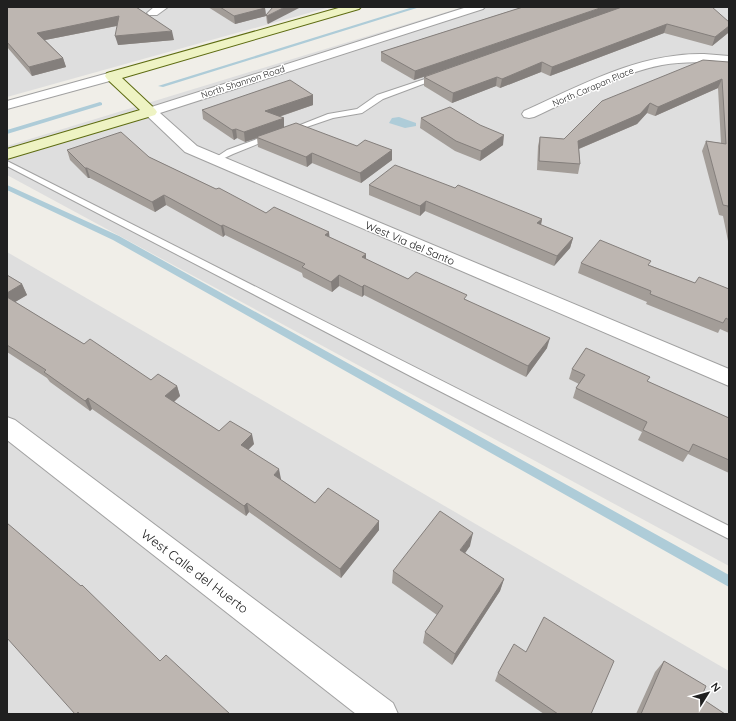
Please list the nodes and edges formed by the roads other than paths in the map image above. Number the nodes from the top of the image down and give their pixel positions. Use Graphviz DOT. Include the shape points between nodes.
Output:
graph roads {
  1 [pos="355,7"];
  2 [pos="479,7"];
  3 [pos="729,60"];
  4 [pos="448,73"];
  5 [pos="112,76"];
  6 [pos="7,105"];
  7 [pos="150,112"];
  8 [pos="530,114"];
  9 [pos="7,154"];
  10 [pos="216,160"];
  11 [pos="7,163"];
  12 [pos="729,378"];
  13 [pos="7,427"];
  14 [pos="729,533"];
  15 [pos="382,714"];
  1 -- 5 [label="street"];
  2 -- 7 [label="street, North Shannon Road"];
  3 -- 8 [label="street, North Carapan Place" via="707,58 662,61 628,70"];
  4 -- 10 [label="lane" via="380,97 359,111 331,116 230,152"];
  5 -- 6 [label="street"];
  5 -- 7 [label="street, West Via del Santo"];
  7 -- 9 [label="street, North Shannon Road"];
  7 -- 10 [label="street, West Via del Santo" via="192,149"];
  10 -- 12 [label="street, West Via del Santo"];
  11 -- 14 [label="lane"];
  13 -- 15 [label="street, West Calle del Huerto"];
}
